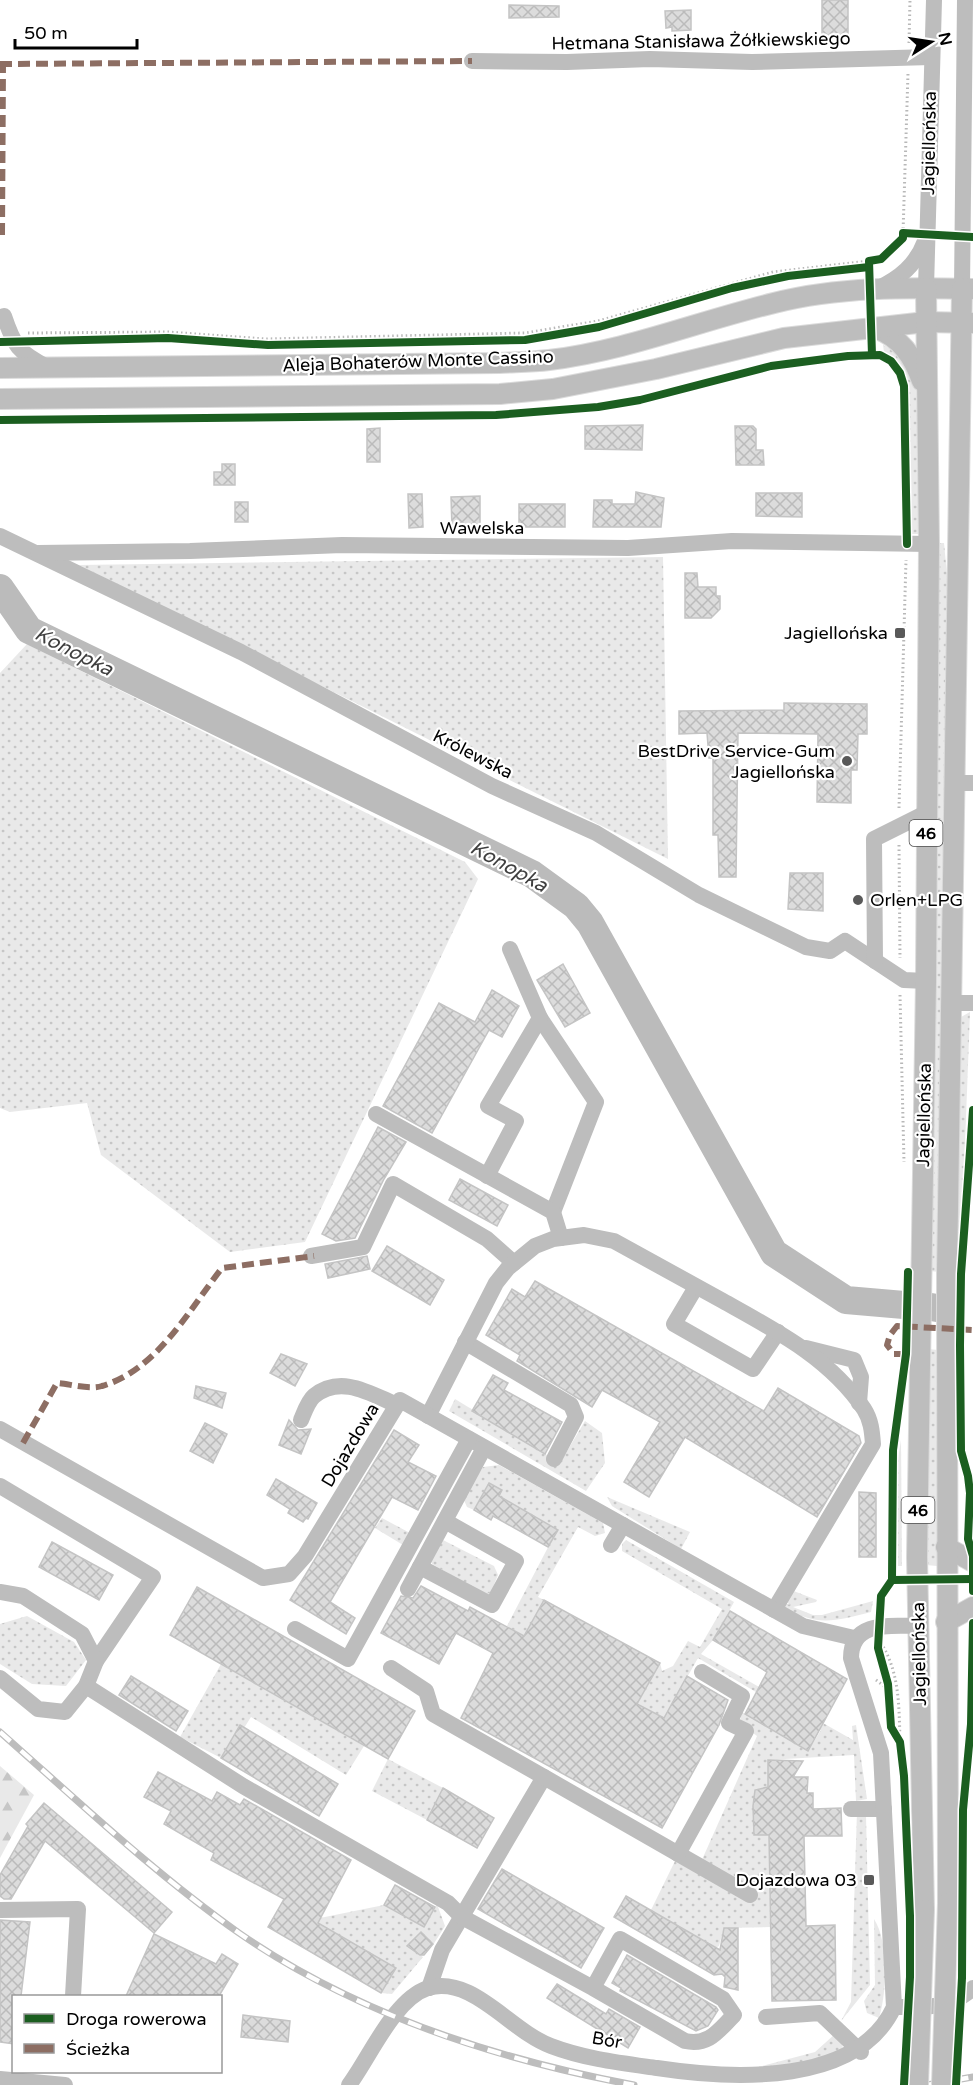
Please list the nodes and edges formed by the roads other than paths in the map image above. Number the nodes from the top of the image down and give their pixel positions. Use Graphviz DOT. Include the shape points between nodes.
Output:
graph roads {
  1 [pos="934,0"];
  2 [pos="965,0"];
  3 [pos="931,57"];
  4 [pos="472,61"];
  5 [pos="969,193"];
  6 [pos="927,235"];
  7 [pos="926,288"];
  8 [pos="967,289"];
  9 [pos="874,291"];
  10 [pos="926,322"];
  11 [pos="967,323"];
  12 [pos="875,328"];
  13 [pos="8,336"];
  14 [pos="47,367"];
  15 [pos="0,368"];
  16 [pos="973,380"];
  17 [pos="926,392"];
  18 [pos="0,399"];
  19 [pos="967,425"];
  20 [pos="0,536"];
  21 [pos="929,544"];
  22 [pos="34,553"];
  23 [pos="964,783"];
  24 [pos="926,813"];
  25 [pos="510,949"];
  26 [pos="875,961"];
  27 [pos="926,981"];
  28 [pos="951,1003"];
  29 [pos="973,1003"];
  30 [pos="540,1018"];
  31 [pos="376,1114"];
  32 [pos="487,1176"];
  33 [pos="553,1212"];
  34 [pos="561,1238"];
  35 [pos="311,1256"];
  36 [pos="513,1263"];
  37 [pos="696,1287"];
  38 [pos="778,1332"];
  39 [pos="465,1342"];
  40 [pos="802,1347"];
  41 [pos="859,1403"];
  42 [pos="397,1405"];
  43 [pos="428,1416"];
  44 [pos="301,1420"];
  45 [pos="0,1430"];
  46 [pos="469,1439"];
  47 [pos="484,1448"];
  48 [pos="554,1459"];
  49 [pos="0,1486"];
  50 [pos="445,1521"];
  51 [pos="623,1525"];
  52 [pos="611,1545"];
  53 [pos="946,1547"];
  54 [pos="973,1563"];
  55 [pos="420,1567"];
  56 [pos="408,1589"];
  57 [pos="0,1593"];
  58 [pos="973,1607"];
  59 [pos="774,1610"];
  60 [pos="946,1623"];
  61 [pos="919,1626"];
  62 [pos="295,1629"];
  63 [pos="854,1638"];
  64 [pos="96,1662"];
  65 [pos="391,1668"];
  66 [pos="702,1672"];
  67 [pos="0,1678"];
  68 [pos="86,1686"];
  69 [pos="544,1776"];
  70 [pos="851,1809"];
  71 [pos="884,1809"];
  72 [pos="678,1854"];
  73 [pos="750,1895"];
  74 [pos="0,1910"];
  75 [pos="462,1917"];
  76 [pos="429,1988"];
  77 [pos="593,1988"];
  78 [pos="973,1988"];
  79 [pos="73,1995"];
  80 [pos="894,2007"];
  81 [pos="766,2017"];
  82 [pos="861,2052"];
  83 [pos="0,2079"];
  84 [pos="65,2085"];
  85 [pos="349,2085"];
  86 [pos="918,2085"];
  87 [pos="942,2085"];
  1 -- 3 [label="street, Jagiellońska"];
  2 -- 5 [label="street, Jagiellońska"];
  3 -- 4 [label="street, Hetmana Stanisława Żółkiewskiego" via="752,62"];
  3 -- 6 [label="street, Jagiellońska"];
  5 -- 8 [label="street, Jagiellońska"];
  6 -- 7 [label="street, Jagiellońska"];
  6 -- 9 [label="street" via="920,255 908,270"];
  7 -- 8 [label="main road, Aleja Bohaterów Monte Cassino"];
  7 -- 9 [label="main road, Aleja Bohaterów Monte Cassino"];
  7 -- 10 [label="main road, Jagiellońska / 46"];
  8 -- 11 [label="main road, Jagiellońska"];
  9 -- 14 [label="main road, Aleja Bohaterów Monte Cassino" via="776,302 649,338 549,360"];
  10 -- 11 [label="main road, Aleja Bohaterów Monte Cassino"];
  10 -- 12 [label="main road, Aleja Bohaterów Monte Cassino"];
  10 -- 17 [label="main road, Jagiellońska / 46"];
  11 -- 19 [label="main road, Jagiellońska / 46"];
  12 -- 17 [label="main road" via="907,348"];
  12 -- 18 [label="main road, Aleja Bohaterów Monte Cassino" via="784,338 553,390 500,394"];
  13 -- 14 [label="street" via="24,356"];
  14 -- 15 [label="main road, Aleja Bohaterów Monte Cassino"];
  16 -- 19 [label="main road"];
  17 -- 21 [label="main road, Jagiellońska / 46"];
  19 -- 23 [label="main road, Jagiellońska / 46"];
  20 -- 22 [label="street, Królewska"];
  21 -- 22 [label="street, Wawelska" via="732,541 628,548 342,545"];
  21 -- 24 [label="main road, Jagiellońska / 46"];
  22 -- 26 [label="street, Królewska" via="241,652 492,786 596,833 699,895 806,947 830,951 845,941"];
  23 -- 28 [label="main road, Jagiellońska / 46"];
  24 -- 26 [label="street" via="874,839"];
  24 -- 27 [label="main road, Jagiellońska / 46"];
  25 -- 30 [label="street"];
  26 -- 27 [label="street, Królewska" via="904,980"];
  27 -- 61 [label="main road, Jagiellońska / 46" via="919,1345"];
  28 -- 29 [label="street"];
  28 -- 53 [label="main road, Jagiellońska / 46"];
  30 -- 32 [label="street" via="488,1106 516,1121"];
  30 -- 33 [label="street" via="596,1102"];
  31 -- 32 [label="street"];
  32 -- 33 [label="street"];
  33 -- 34 [label="street"];
  34 -- 36 [label="street" via="535,1246"];
  34 -- 37 [label="street" via="584,1235 614,1241"];
  35 -- 36 [label="street" via="363,1247 393,1184 487,1239"];
  36 -- 39 [label="street" via="496,1284"];
  37 -- 38 [label="street"];
  37 -- 38 [label="street" via="674,1324 753,1370"];
  38 -- 40 [label="street"];
  39 -- 43 [label="street"];
  39 -- 48 [label="street" via="571,1405 576,1417"];
  40 -- 41 [label="street"];
  40 -- 41 [label="street" via="854,1360 861,1377"];
  41 -- 59 [label="street" via="871,1425 870,1453"];
  42 -- 43 [label="street, Dojazdowa" via="400,1400"];
  42 -- 44 [label="street" via="356,1387 334,1385 313,1397"];
  42 -- 45 [label="street, Dojazdowa" via="305,1556 289,1574 263,1578"];
  43 -- 46 [label="street, Dojazdowa"];
  46 -- 47 [label="street, Dojazdowa"];
  46 -- 62 [label="street" via="348,1659"];
  47 -- 50 [label="street"];
  47 -- 51 [label="street, Dojazdowa"];
  49 -- 64 [label="street" via="153,1577"];
  50 -- 55 [label="street"];
  50 -- 55 [label="street" via="516,1561 492,1605"];
  51 -- 52 [label="street"];
  51 -- 59 [label="street, Dojazdowa"];
  53 -- 54 [label="main road"];
  53 -- 60 [label="main road, Jagiellońska / 46"];
  55 -- 56 [label="street"];
  57 -- 64 [label="street" via="23,1596 82,1634"];
  58 -- 60 [label="main road"];
  59 -- 63 [label="street, Dojazdowa" via="803,1626"];
  60 -- 87 [label="main road, Jagiellońska / 46, bridge" via="948,1903"];
  61 -- 63 [label="street" via="869,1629"];
  61 -- 86 [label="main road, Jagiellońska / 46, bridge" via="924,1910"];
  63 -- 71 [label="street" via="851,1658 881,1754"];
  64 -- 68 [label="street"];
  65 -- 69 [label="street" via="426,1691 433,1714"];
  66 -- 72 [label="street" via="742,1696 729,1722 746,1731"];
  67 -- 68 [label="street" via="38,1709 65,1712"];
  68 -- 75 [label="street" via="243,1786 448,1903"];
  69 -- 72 [label="street"];
  69 -- 75 [label="street"];
  70 -- 71 [label="street"];
  71 -- 80 [label="street"];
  72 -- 73 [label="street"];
  74 -- 79 [label="street" via="78,1909"];
  75 -- 76 [label="street" via="442,1950"];
  75 -- 77 [label="street"];
  76 -- 82 [label="street, Bór" via="460,1988 521,2030 563,2050 686,2073 790,2081 831,2071"];
  76 -- 85 [label="street" via="405,2002"];
  77 -- 77 [label="street" via="685,2041 699,2044 734,2015 723,1999 620,1939"];
  78 -- 80 [label="street" via="957,2002"];
  80 -- 82 [label="street, Bór" via="888,2023"];
  81 -- 82 [label="street" via="820,2013"];
  83 -- 84 [label="street"];
}
